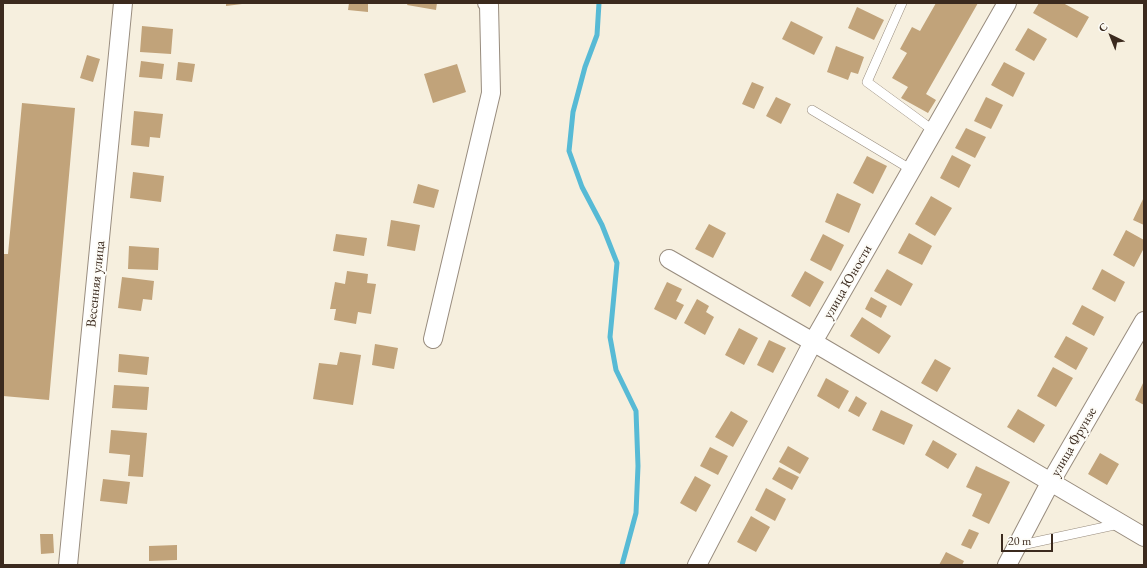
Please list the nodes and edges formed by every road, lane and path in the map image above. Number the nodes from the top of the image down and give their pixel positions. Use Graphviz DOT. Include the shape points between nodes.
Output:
graph roads {
  1 [pos="123,3"];
  2 [pos="902,3"];
  3 [pos="1007,3"];
  4 [pos="488,4"];
  5 [pos="812,110"];
  6 [pos="934,131"];
  7 [pos="912,170"];
  8 [pos="669,259"];
  9 [pos="1144,321"];
  10 [pos="433,339"];
  11 [pos="813,342"];
  12 [pos="1050,483"];
  13 [pos="1120,523"];
  14 [pos="1144,537"];
  15 [pos="1017,546"];
  16 [pos="68,565"];
  17 [pos="697,565"];
  18 [pos="1007,565"];
  1 -- 16 [label="street, Весенняя улица"];
  2 -- 6 [label="lane" via="867,82"];
  3 -- 6 [label="street, улица Юности"];
  4 -- 10 [label="street" via="490,93"];
  5 -- 7 [label="lane"];
  6 -- 7 [label="street, улица Юности"];
  7 -- 11 [label="street, улица Юности"];
  8 -- 11 [label="street"];
  9 -- 12 [label="street, улица Фрунзе"];
  11 -- 12 [label="street"];
  11 -- 17 [label="street, улица Юности"];
  12 -- 13 [label="street"];
  12 -- 15 [label="street, улица Фрунзе"];
  13 -- 14 [label="street"];
  13 -- 15 [label="lane"];
  15 -- 18 [label="street, улица Фрунзе"];
}
